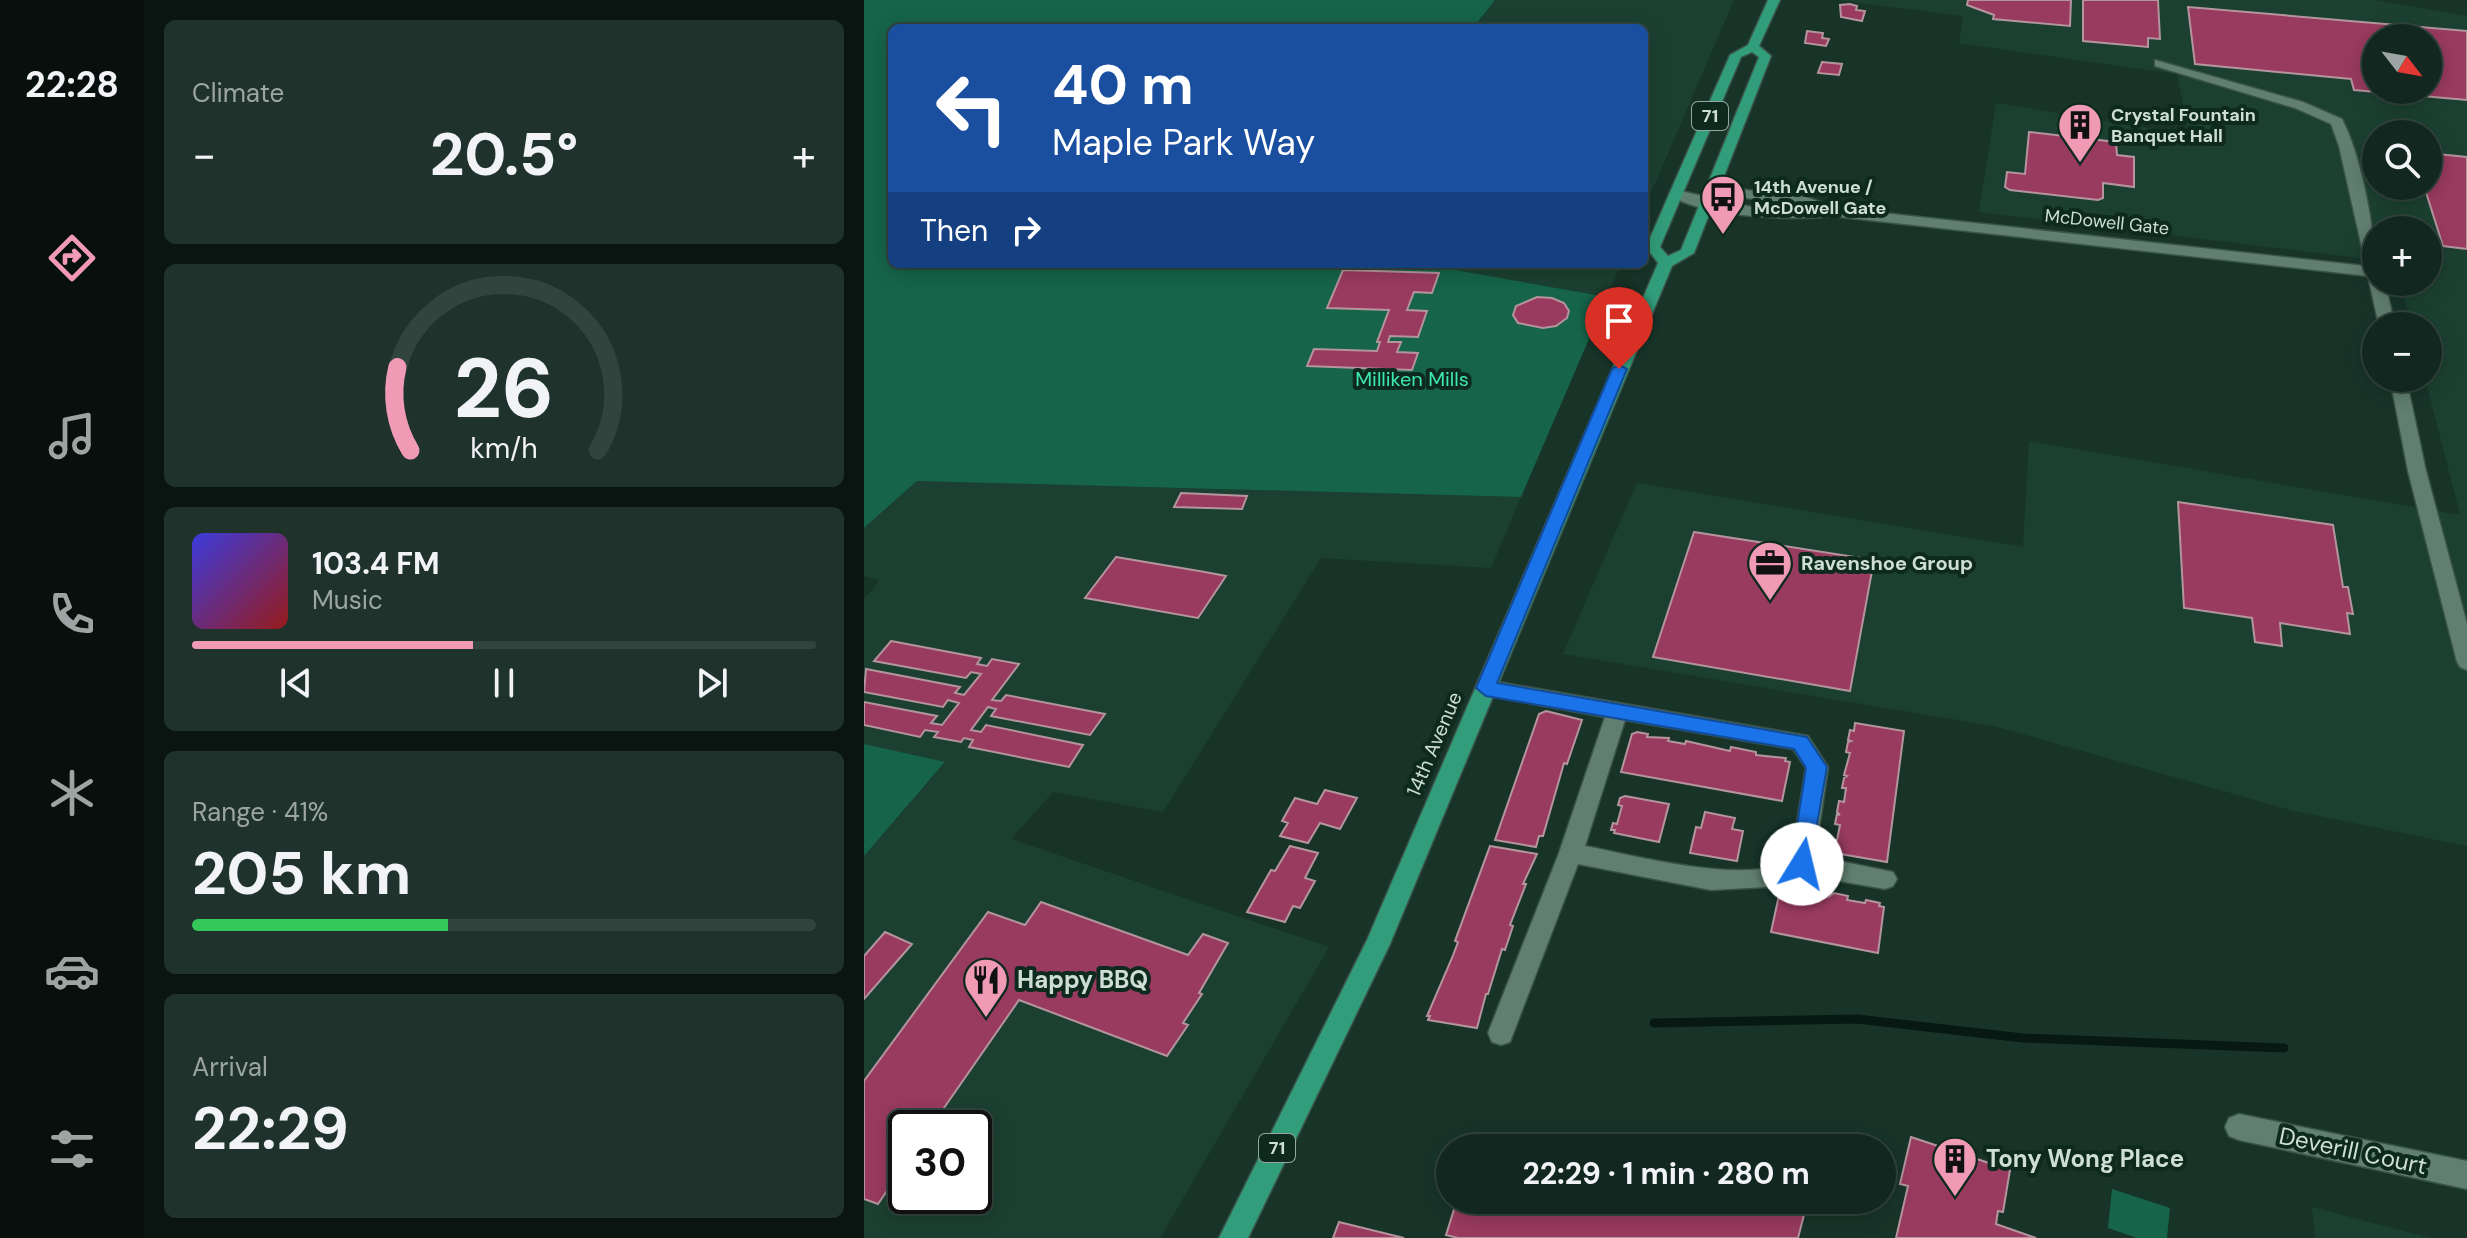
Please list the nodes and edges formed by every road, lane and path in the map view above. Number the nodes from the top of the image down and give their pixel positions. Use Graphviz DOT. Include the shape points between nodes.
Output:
graph roads {
  1 [pos="1774,0"];
  2 [pos="1753,47"];
  3 [pos="2159,63"];
  4 [pos="1676,194"];
  5 [pos="1710,197"];
  6 [pos="2362,216"];
  7 [pos="1666,263"];
  8 [pos="2362,275"];
  9 [pos="2401,392"];
  10 [pos="2467,662"];
  11 [pos="1486,688"];
  12 [pos="1617,713"];
  13 [pos="1571,853"];
  14 [pos="1802,864"];
  15 [pos="1885,879"];
  16 [pos="1501,1033"];
  17 [pos="2239,1127"];
  18 [pos="2467,1175"];
  19 [pos="1233,1238"];
  1 -- 2 [label="main road, 14th Avenue / 71"];
  2 -- 4 [label="main road, 14th Avenue / 71" via="1736,55"];
  2 -- 5 [label="main road, 14th Avenue / 71" via="1765,56"];
  3 -- 6 [label="street" via="2299,105 2337,122"];
  4 -- 5 [label="street, McDowell Gate"];
  4 -- 7 [label="main road, 14th Avenue / 71" via="1653,247"];
  5 -- 7 [label="main road, 14th Avenue / 71" via="1687,253"];
  5 -- 8 [label="street, McDowell Gate" via="1804,216 1834,212"];
  7 -- 11 [label="main road, 14th Avenue / 71"];
  9 -- 10 [label="street"];
  11 -- 12 [label="street"];
  11 -- 19 [label="main road, 14th Avenue / 71" via="1378,944"];
  12 -- 13 [label="street"];
  12 -- 14 [label="street" via="1800,742 1817,767"];
  13 -- 14 [label="street" via="1711,880 1785,876"];
  13 -- 16 [label="street"];
  14 -- 15 [label="street"];
  17 -- 18 [label="street, Deverill Court"];
}
